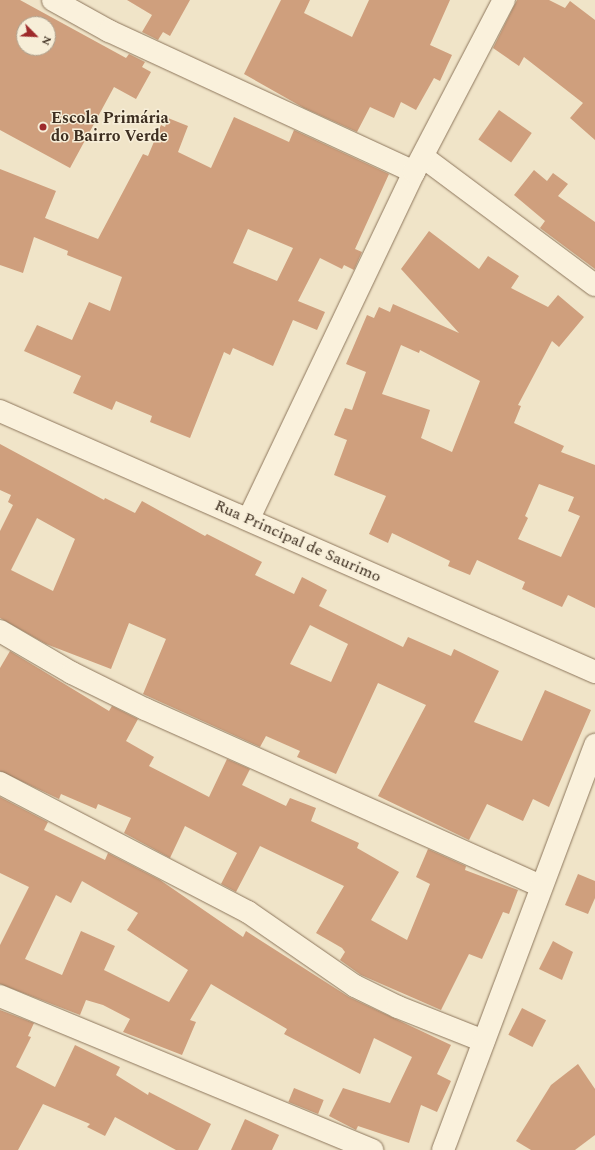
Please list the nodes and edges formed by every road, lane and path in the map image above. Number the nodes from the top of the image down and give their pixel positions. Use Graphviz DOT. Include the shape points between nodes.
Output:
graph roads {
  1 [pos="53,0"];
  2 [pos="504,0"];
  3 [pos="419,164"];
  4 [pos="595,286"];
  5 [pos="0,411"];
  6 [pos="248,518"];
  7 [pos="0,631"];
  8 [pos="595,672"];
  9 [pos="595,745"];
  10 [pos="0,783"];
  11 [pos="541,886"];
  12 [pos="0,996"];
  13 [pos="484,1041"];
  14 [pos="372,1150"];
  15 [pos="442,1150"];
  1 -- 3 [label="street" via="108,31"];
  2 -- 3 [label="street"];
  3 -- 4 [label="street"];
  3 -- 6 [label="street"];
  5 -- 6 [label="street, Rua Principal de Saurimo"];
  6 -- 8 [label="street, Rua Principal de Saurimo"];
  7 -- 11 [label="street" via="72,673 145,709"];
  9 -- 11 [label="street"];
  10 -- 13 [label="street" via="248,912 355,986 398,1007"];
  11 -- 13 [label="street"];
  12 -- 14 [label="street"];
  13 -- 15 [label="street"];
}
